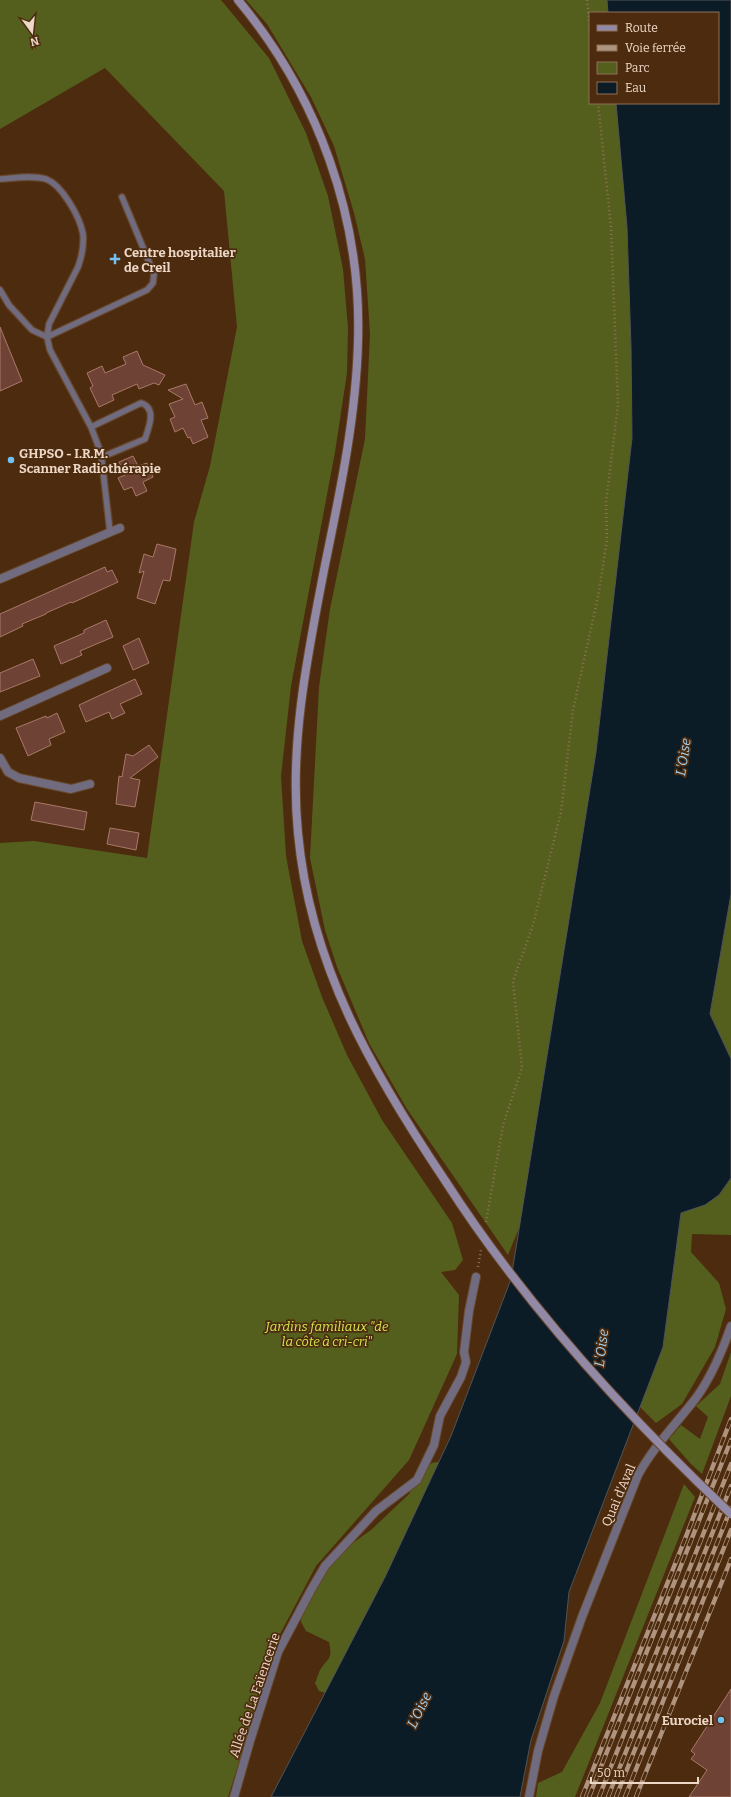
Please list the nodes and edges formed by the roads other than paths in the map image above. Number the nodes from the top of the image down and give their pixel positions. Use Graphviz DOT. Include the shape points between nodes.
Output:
graph roads {
  1 [pos="238,0"];
  2 [pos="0,179"];
  3 [pos="122,197"];
  4 [pos="0,290"];
  5 [pos="47,337"];
  6 [pos="91,427"];
  7 [pos="102,457"];
  8 [pos="120,528"];
  9 [pos="110,532"];
  10 [pos="0,579"];
  11 [pos="107,668"];
  12 [pos="0,716"];
  13 [pos="0,758"];
  14 [pos="90,784"];
  15 [pos="476,1278"];
  16 [pos="731,1326"];
  17 [pos="731,1514"];
  18 [pos="234,1797"];
  19 [pos="529,1797"];
  1 -- 17 [label="main road, bridge" via="287,68 304,97 318,129 344,210 358,292 358,344 350,425 309,645 299,726 296,800 298,833 309,904 322,952 349,1018 377,1074 446,1182 496,1254 575,1353 642,1426"];
  2 -- 5 [label="lane" via="33,177 52,182 66,198 83,232 80,262 49,324"];
  3 -- 5 [label="lane" via="154,274 153,283 147,290"];
  4 -- 5 [label="lane" via="9,305 32,330"];
  5 -- 6 [label="lane" via="50,350"];
  6 -- 7 [label="lane"];
  6 -- 7 [label="lane" via="141,403 151,410 145,439"];
  7 -- 9 [label="lane"];
  8 -- 9 [label="street"];
  9 -- 10 [label="street"];
  11 -- 12 [label="street"];
  13 -- 14 [label="street" via="8,772 19,778 71,788"];
  15 -- 18 [label="street, Allée de La Faïencerie" via="464,1352 466,1362 461,1377 440,1416 434,1445 417,1480 376,1511 325,1566 311,1590 278,1652"];
  16 -- 19 [label="street, Quai d'Aval" via="709,1379 650,1455 638,1475 573,1643 545,1726"];
}
